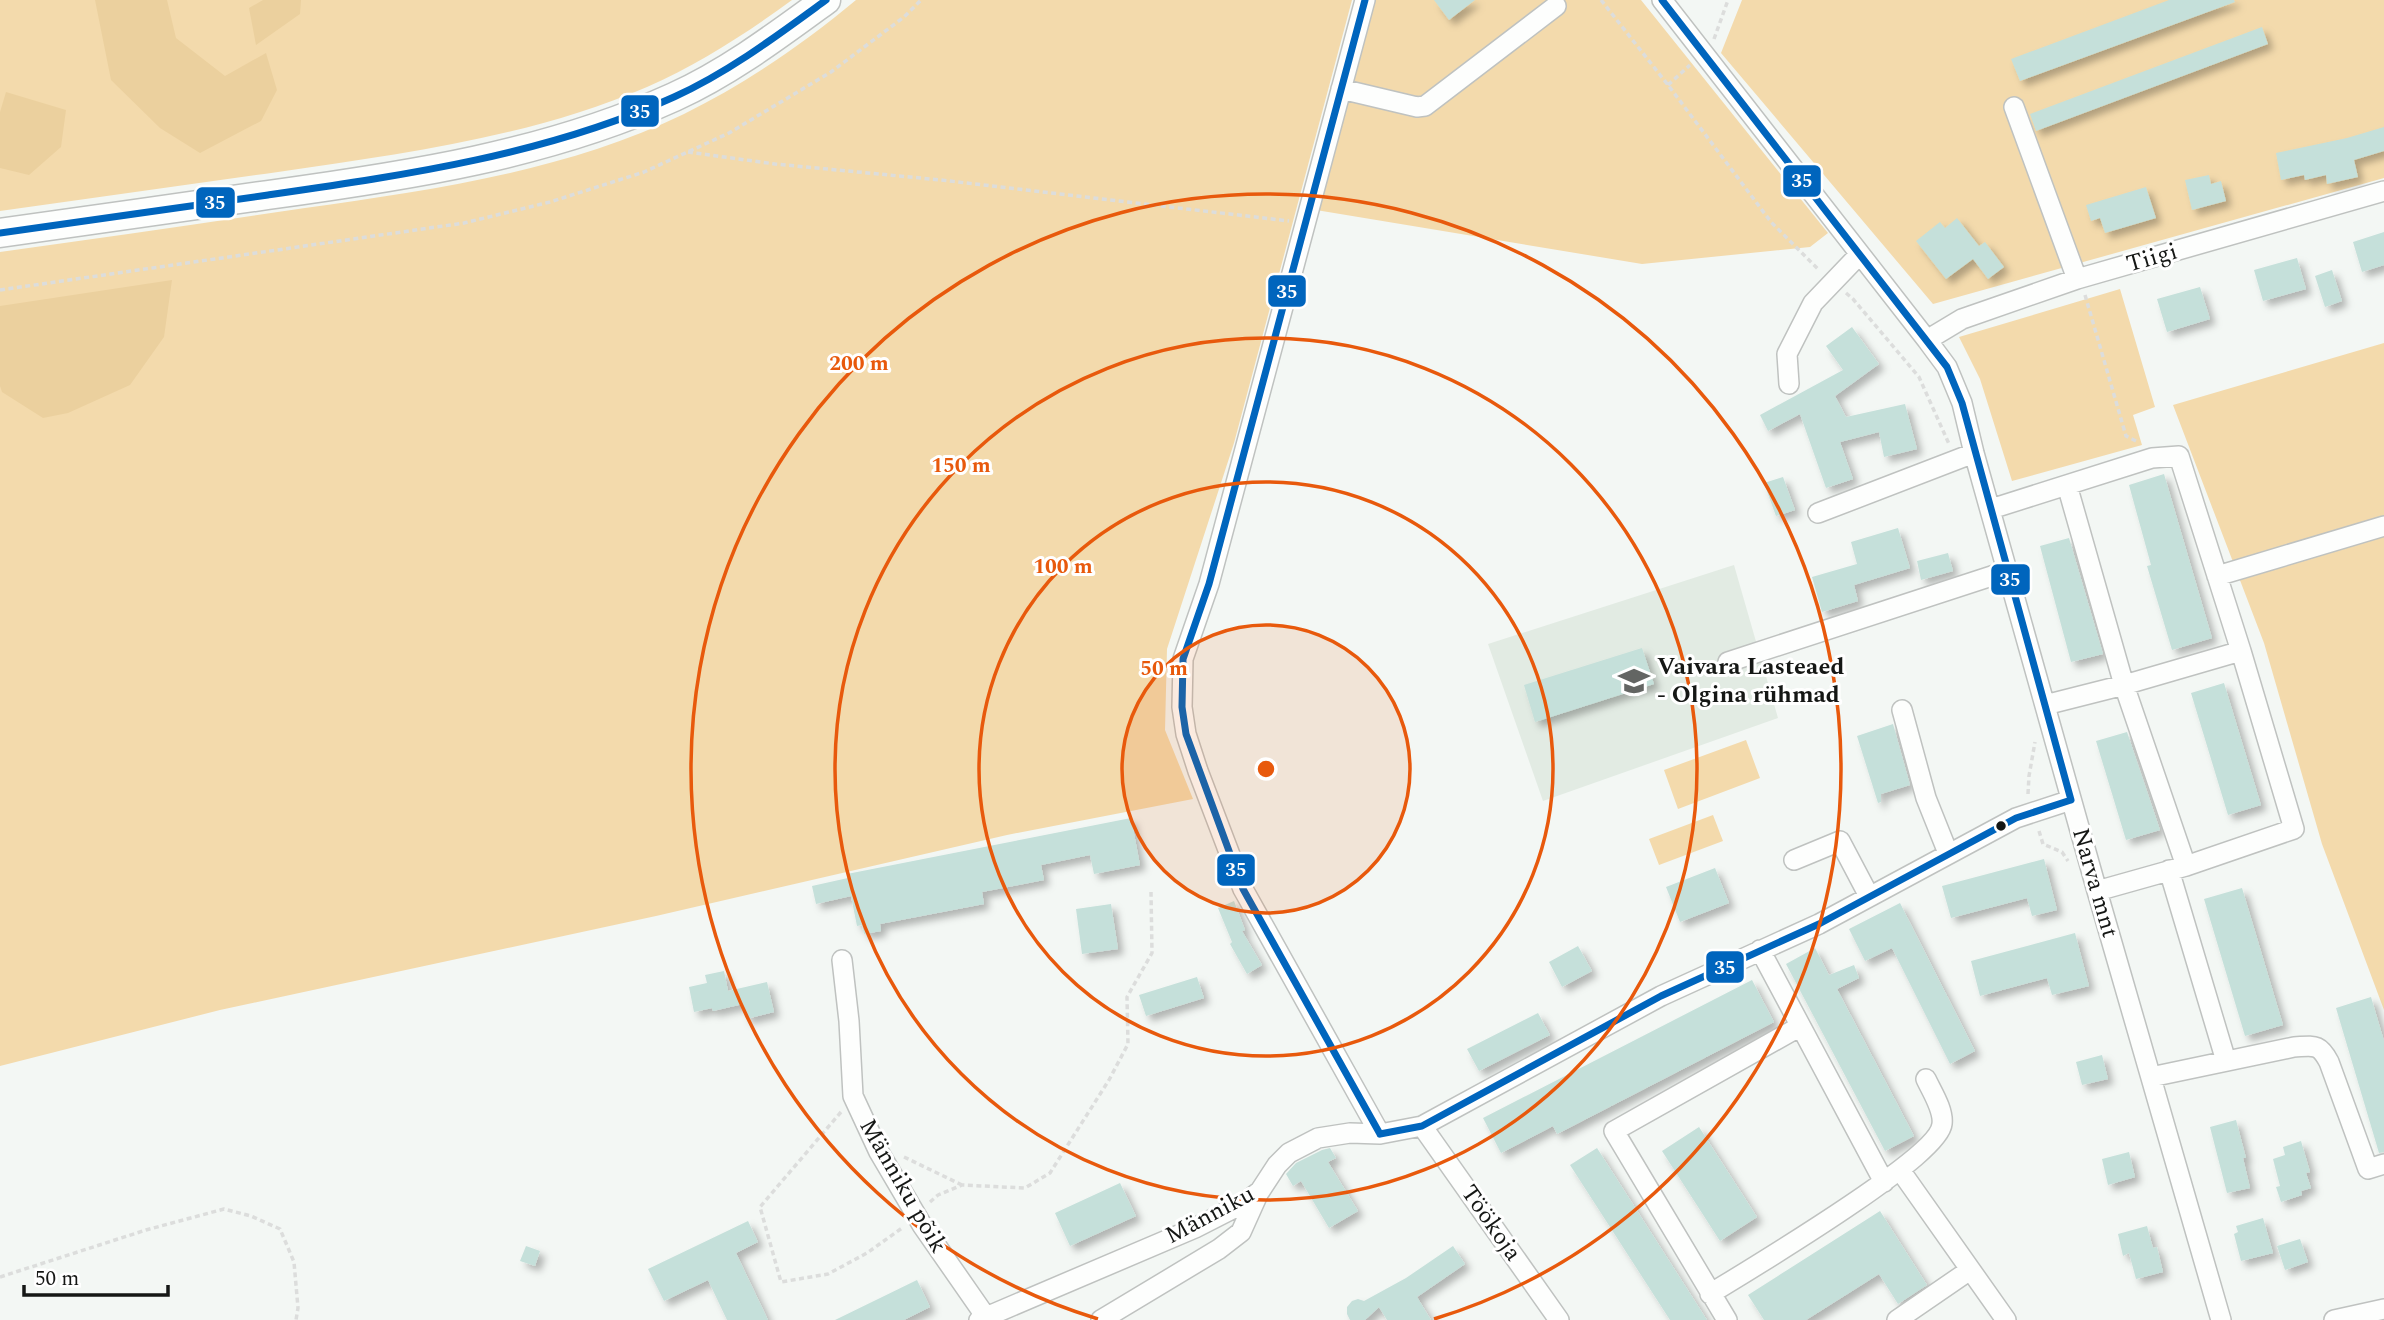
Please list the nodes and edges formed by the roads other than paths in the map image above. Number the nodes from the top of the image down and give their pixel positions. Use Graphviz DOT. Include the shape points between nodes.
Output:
graph roads {
  1 [pos="826,0"];
  2 [pos="1365,0"];
  3 [pos="1667,2"];
  4 [pos="1556,6"];
  5 [pos="1340,89"];
  6 [pos="2014,107"];
  7 [pos="2384,191"];
  8 [pos="0,233"];
  9 [pos="1859,255"];
  10 [pos="2079,279"];
  11 [pos="1927,340"];
  12 [pos="1789,384"];
  13 [pos="1965,456"];
  14 [pos="2067,485"];
  15 [pos="1991,509"];
  16 [pos="1818,513"];
  17 [pos="2384,527"];
  18 [pos="2007,571"];
  19 [pos="2217,576"];
  20 [pos="2241,651"];
  21 [pos="1728,662"];
  22 [pos="2124,685"];
  23 [pos="2045,705"];
  24 [pos="1902,710"];
  25 [pos="2071,800"];
  26 [pos="1948,853"];
  27 [pos="1794,860"];
  28 [pos="2178,868"];
  29 [pos="2097,891"];
  30 [pos="1869,896"];
  31 [pos="1760,950"];
  32 [pos="842,960"];
  33 [pos="1800,1027"];
  34 [pos="2226,1061"];
  35 [pos="2151,1077"];
  36 [pos="1926,1079"];
  37 [pos="1422,1126"];
  38 [pos="1380,1134"];
  39 [pos="2384,1164"];
  40 [pos="1892,1176"];
  41 [pos="1260,1191"];
  42 [pos="1970,1270"];
  43 [pos="1710,1294"];
  44 [pos="2384,1309"];
  45 [pos="982,1318"];
  46 [pos="1101,1320"];
  47 [pos="1559,1320"];
  48 [pos="1727,1320"];
  49 [pos="1897,1320"];
  50 [pos="2006,1320"];
  51 [pos="2221,1320"];
  52 [pos="2334,1320"];
  1 -- 8 [label="highway" via="749,56 675,96 525,150 386,179"];
  2 -- 5 [label="street"];
  3 -- 9 [label="street, Narva mnt"];
  4 -- 5 [label="street" via="1425,106"];
  5 -- 38 [label="street" via="1209,584 1183,660 1182,707 1198,771 1243,889"];
  6 -- 10 [label="street"];
  7 -- 10 [label="street, Tiigi"];
  9 -- 11 [label="street, Narva mnt"];
  9 -- 12 [label="street" via="1813,303 1787,354"];
  10 -- 11 [label="street, Tiigi" via="1962,319"];
  11 -- 13 [label="street, Narva mnt" via="1947,367 1962,403"];
  13 -- 15 [label="street, Narva mnt"];
  13 -- 16 [label="street"];
  14 -- 15 [label="street"];
  14 -- 19 [label="street" via="2144,460 2179,456"];
  14 -- 22 [label="street"];
  15 -- 18 [label="street, Narva mnt"];
  17 -- 19 [label="street"];
  18 -- 21 [label="street"];
  18 -- 23 [label="street, Narva mnt"];
  19 -- 20 [label="street"];
  20 -- 22 [label="street"];
  20 -- 28 [label="street" via="2294,829"];
  22 -- 23 [label="street"];
  22 -- 28 [label="street"];
  23 -- 25 [label="street, Narva mnt"];
  24 -- 26 [label="street" via="1926,798"];
  25 -- 26 [label="street, Männiku" via="2016,818"];
  25 -- 29 [label="street, Narva mnt"];
  26 -- 30 [label="street, Männiku"];
  27 -- 30 [label="street" via="1840,841"];
  28 -- 29 [label="street"];
  28 -- 34 [label="street"];
  29 -- 35 [label="street, Narva mnt"];
  30 -- 31 [label="street, Männiku"];
  31 -- 33 [label="street"];
  31 -- 37 [label="street, Männiku" via="1661,996"];
  32 -- 45 [label="street, Männiku põik" via="853,1097 918,1219"];
  33 -- 40 [label="street"];
  33 -- 43 [label="street" via="1614,1131"];
  34 -- 35 [label="street"];
  34 -- 39 [label="street" via="2315,1045 2329,1062 2368,1169"];
  35 -- 51 [label="street, Narva mnt"];
  36 -- 40 [label="street" via="1942,1113 1942,1125 1938,1136"];
  37 -- 38 [label="street, Männiku"];
  37 -- 47 [label="street, Töökoja"];
  38 -- 41 [label="street, Männiku" via="1318,1138 1289,1153"];
  40 -- 42 [label="street"];
  40 -- 43 [label="street"];
  41 -- 45 [label="street, Männiku" via="1195,1228"];
  41 -- 46 [label="street" via="1241,1232"];
  42 -- 49 [label="street"];
  42 -- 50 [label="street"];
  43 -- 48 [label="street"];
  44 -- 52 [label="street"];
}
